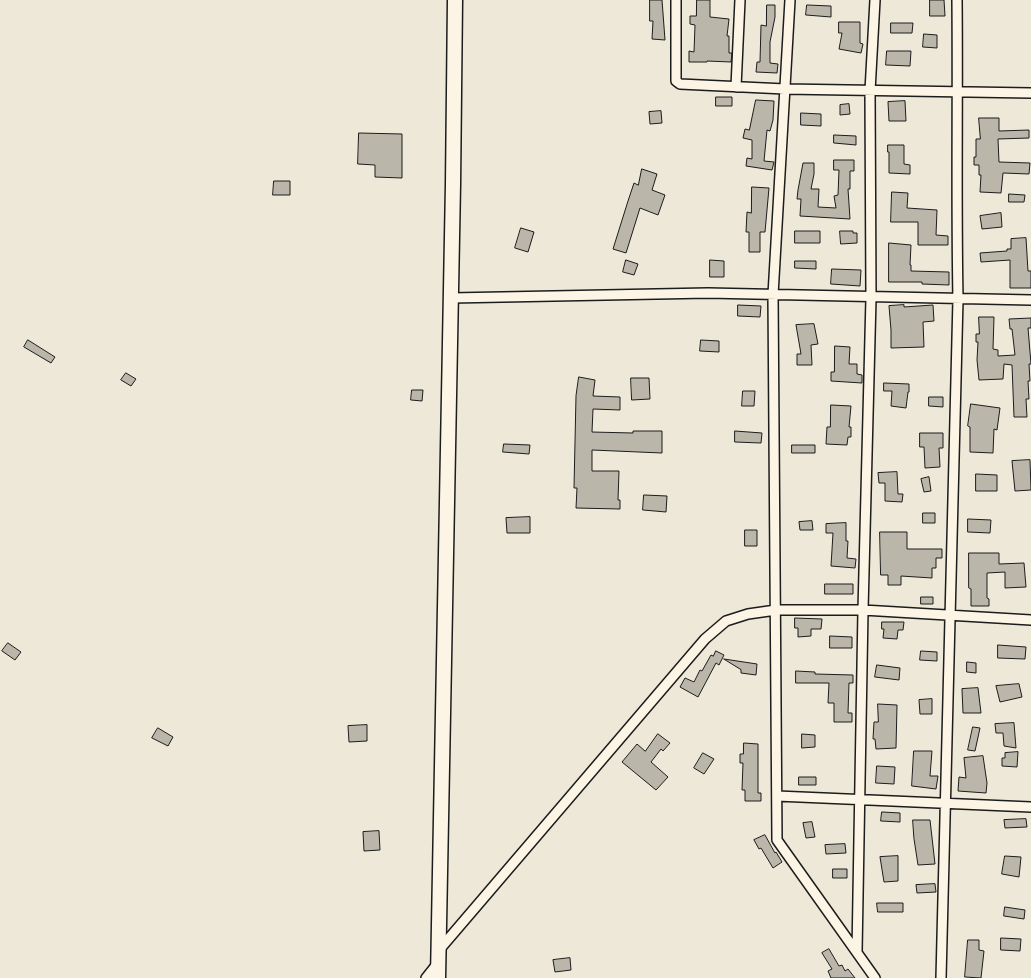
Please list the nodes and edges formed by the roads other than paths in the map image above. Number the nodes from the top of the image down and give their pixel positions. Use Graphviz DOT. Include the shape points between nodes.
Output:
graph roads {
  1 [pos="455,0"];
  2 [pos="676,0"];
  3 [pos="740,0"];
  4 [pos="790,0"];
  5 [pos="875,0"];
  6 [pos="957,0"];
  7 [pos="736,87"];
  8 [pos="785,90"];
  9 [pos="870,91"];
  10 [pos="958,92"];
  11 [pos="1031,93"];
  12 [pos="773,295"];
  13 [pos="451,298"];
  14 [pos="872,298"];
  15 [pos="958,299"];
  16 [pos="1031,300"];
  17 [pos="776,610"];
  18 [pos="863,610"];
  19 [pos="950,615"];
  20 [pos="1031,620"];
  21 [pos="777,796"];
  22 [pos="860,799"];
  23 [pos="946,803"];
  24 [pos="1031,807"];
  25 [pos="857,952"];
  26 [pos="439,956"];
  27 [pos="426,978"];
  28 [pos="438,978"];
  29 [pos="875,978"];
  30 [pos="941,978"];
  1 -- 13 [label="main road"];
  2 -- 7 [label="street" via="676,81 685,85"];
  3 -- 7 [label="street"];
  4 -- 8 [label="street"];
  5 -- 9 [label="street"];
  6 -- 10 [label="street"];
  7 -- 8 [label="street"];
  8 -- 9 [label="street"];
  8 -- 12 [label="street"];
  9 -- 10 [label="street"];
  9 -- 14 [label="street"];
  10 -- 11 [label="street"];
  10 -- 15 [label="street"];
  12 -- 13 [label="street" via="708,293"];
  12 -- 14 [label="street"];
  12 -- 17 [label="street"];
  13 -- 26 [label="main road"];
  14 -- 15 [label="street"];
  14 -- 18 [label="street"];
  15 -- 16 [label="street"];
  15 -- 19 [label="street"];
  17 -- 18 [label="street"];
  17 -- 21 [label="street"];
  17 -- 26 [label="street" via="748,614 726,622 705,639"];
  18 -- 19 [label="street"];
  18 -- 22 [label="street"];
  19 -- 20 [label="street"];
  19 -- 23 [label="street"];
  21 -- 22 [label="street"];
  21 -- 25 [label="street" via="777,840"];
  22 -- 23 [label="street"];
  22 -- 25 [label="street"];
  23 -- 24 [label="street"];
  23 -- 30 [label="street"];
  25 -- 29 [label="street"];
  26 -- 27 [label="street"];
  26 -- 28 [label="main road"];
}
